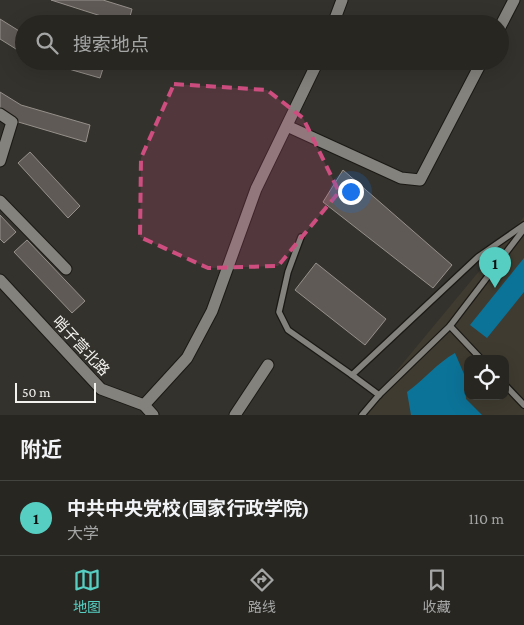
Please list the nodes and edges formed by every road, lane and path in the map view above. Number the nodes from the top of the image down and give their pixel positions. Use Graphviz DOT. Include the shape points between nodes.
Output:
graph roads {
  1 [pos="342,0"];
  2 [pos="514,0"];
  3 [pos="336,15"];
  4 [pos="506,15"];
  5 [pos="314,70"];
  6 [pos="477,70"];
  7 [pos="0,114"];
  8 [pos="287,126"];
  9 [pos="0,161"];
  10 [pos="0,201"];
  11 [pos="524,226"];
  12 [pos="524,229"];
  13 [pos="301,237"];
  14 [pos="66,269"];
  15 [pos="0,280"];
  16 [pos="450,326"];
  17 [pos="477,355"];
  18 [pos="268,365"];
  19 [pos="352,375"];
  20 [pos="509,389"];
  21 [pos="379,394"];
  22 [pos="144,405"];
  23 [pos="524,405"];
  24 [pos="153,415"];
  25 [pos="236,415"];
  26 [pos="362,415"];
  1 -- 3 [label="street"];
  2 -- 4 [label="street"];
  5 -- 8 [label="street"];
  6 -- 8 [label="street" via="420,180 401,178"];
  7 -- 9 [label="street" via="12,122"];
  8 -- 22 [label="street" via="256,189 212,310 186,358"];
  10 -- 14 [label="street"];
  11 -- 19 [label="lane" via="478,257"];
  12 -- 16 [label="lane"];
  13 -- 19 [label="lane" via="288,272 279,312 288,330"];
  15 -- 22 [label="street, 哨子营北路" via="101,389"];
  16 -- 17 [label="lane"];
  16 -- 21 [label="lane"];
  18 -- 25 [label="street"];
  19 -- 21 [label="lane"];
  20 -- 23 [label="lane"];
  21 -- 26 [label="lane"];
  22 -- 24 [label="street, 哨子营北路"];
}
